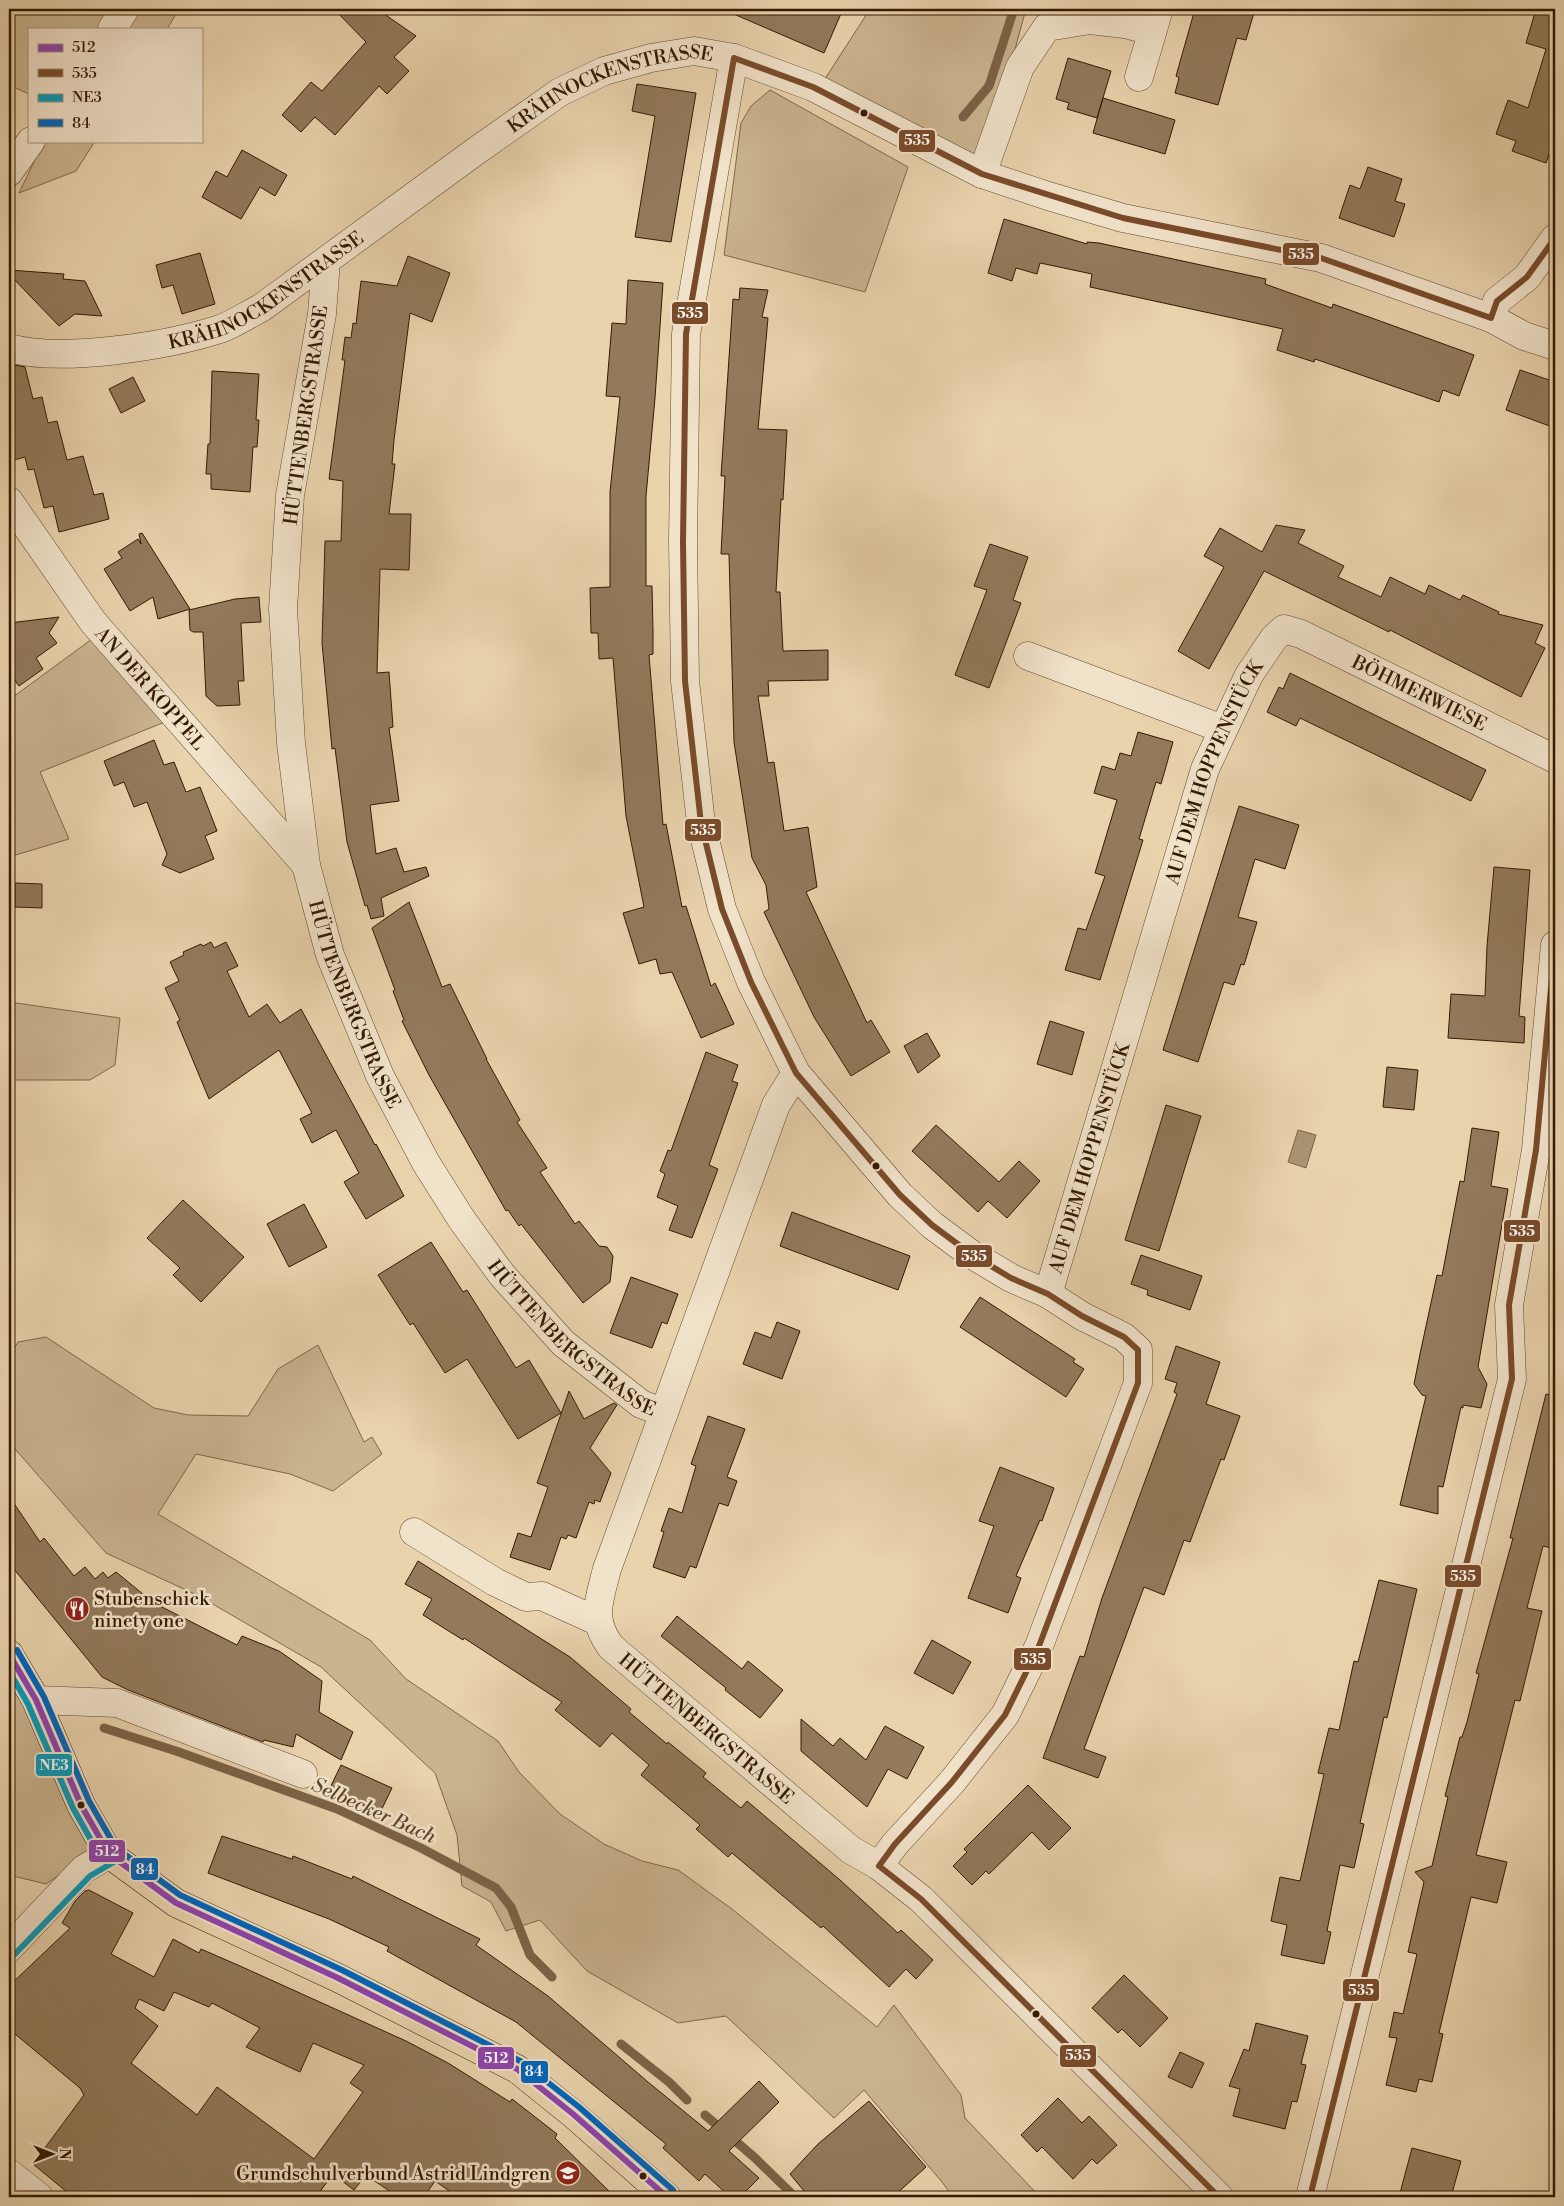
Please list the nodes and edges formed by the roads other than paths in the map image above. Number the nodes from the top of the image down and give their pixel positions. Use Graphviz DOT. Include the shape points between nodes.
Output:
graph roads {
  1 [pos="125,9"];
  2 [pos="1155,20"];
  3 [pos="113,28"];
  4 [pos="734,58"];
  5 [pos="1139,77"];
  6 [pos="31,142"];
  7 [pos="9,172"];
  8 [pos="982,174"];
  9 [pos="1555,238"];
  10 [pos="326,261"];
  11 [pos="1491,318"];
  12 [pos="1555,346"];
  13 [pos="9,348"];
  14 [pos="9,500"];
  15 [pos="1284,629"];
  16 [pos="1028,656"];
  17 [pos="1224,729"];
  18 [pos="1555,759"];
  19 [pos="306,864"];
  20 [pos="1555,945"];
  21 [pos="796,1073"];
  22 [pos="1048,1294"];
  23 [pos="664,1413"];
  24 [pos="414,1532"];
  25 [pos="597,1621"];
  26 [pos="9,1654"];
  27 [pos="36,1700"];
  28 [pos="303,1774"];
  29 [pos="109,1854"];
  30 [pos="879,1866"];
  31 [pos="9,1948"];
  32 [pos="667,2197"];
  33 [pos="1219,2197"];
  34 [pos="1310,2197"];
  1 -- 3 [label="street"];
  2 -- 5 [label="street"];
  2 -- 8 [label="street" via="1125,24 1090,20 1047,27 1020,67"];
  4 -- 8 [label="street, KRÄHNOCKENSTRASSE" via="813,87"];
  4 -- 10 [label="street, KRÄHNOCKENSTRASSE" via="694,51 651,58 604,71 560,92"];
  4 -- 21 [label="street" via="686,334 683,542 686,681 702,822 722,909 750,982"];
  6 -- 7 [label="street"];
  8 -- 11 [label="street, KRÄHNOCKENSTRASSE" via="1123,218 1321,258"];
  9 -- 11 [label="street" via="1527,277 1497,301"];
  10 -- 13 [label="street, KRÄHNOCKENSTRASSE" via="260,308 222,328 178,340 115,350 61,354"];
  10 -- 19 [label="street, HÜTTENBERGSTRASSE" via="322,314 290,495 283,609 291,743"];
  11 -- 12 [label="street, KRÄHNOCKENSTRASSE" via="1524,336"];
  14 -- 19 [label="street, AN DER KOPPEL" via="93,622"];
  15 -- 17 [label="street, AUF DEM HOPPENSTÜCK" via="1274,638 1249,675"];
  15 -- 18 [label="street, BÖHMERWIESE" via="1301,634"];
  16 -- 17 [label="street"];
  17 -- 22 [label="street, AUF DEM HOPPENSTÜCK" via="1205,769"];
  19 -- 23 [label="street, HÜTTENBERGSTRASSE" via="330,955 380,1076 426,1163 462,1220 502,1275 563,1343 641,1404"];
  20 -- 34 [label="street" via="1536,1150 1509,1305 1512,1379"];
  21 -- 22 [label="street" via="900,1195 932,1225 1011,1278"];
  21 -- 23 [label="street" via="776,1105"];
  22 -- 30 [label="street, AUF DEM HOPPENSTÜCK" via="1124,1337 1138,1350 1138,1383 1039,1646 1005,1715"];
  23 -- 25 [label="street, HÜTTENBERGSTRASSE" via="607,1569"];
  24 -- 25 [label="street" via="495,1582 526,1597 542,1596"];
  25 -- 30 [label="street, HÜTTENBERGSTRASSE" via="611,1647 851,1850"];
  26 -- 27 [label="main road"];
  27 -- 28 [label="street" via="117,1703"];
  27 -- 29 [label="main road" via="81,1805"];
  29 -- 31 [label="street" via="84,1868"];
  29 -- 32 [label="main road" via="176,1903 338,1978 517,2069"];
  30 -- 33 [label="street, HÜTTENBERGSTRASSE" via="921,1899"];
}
